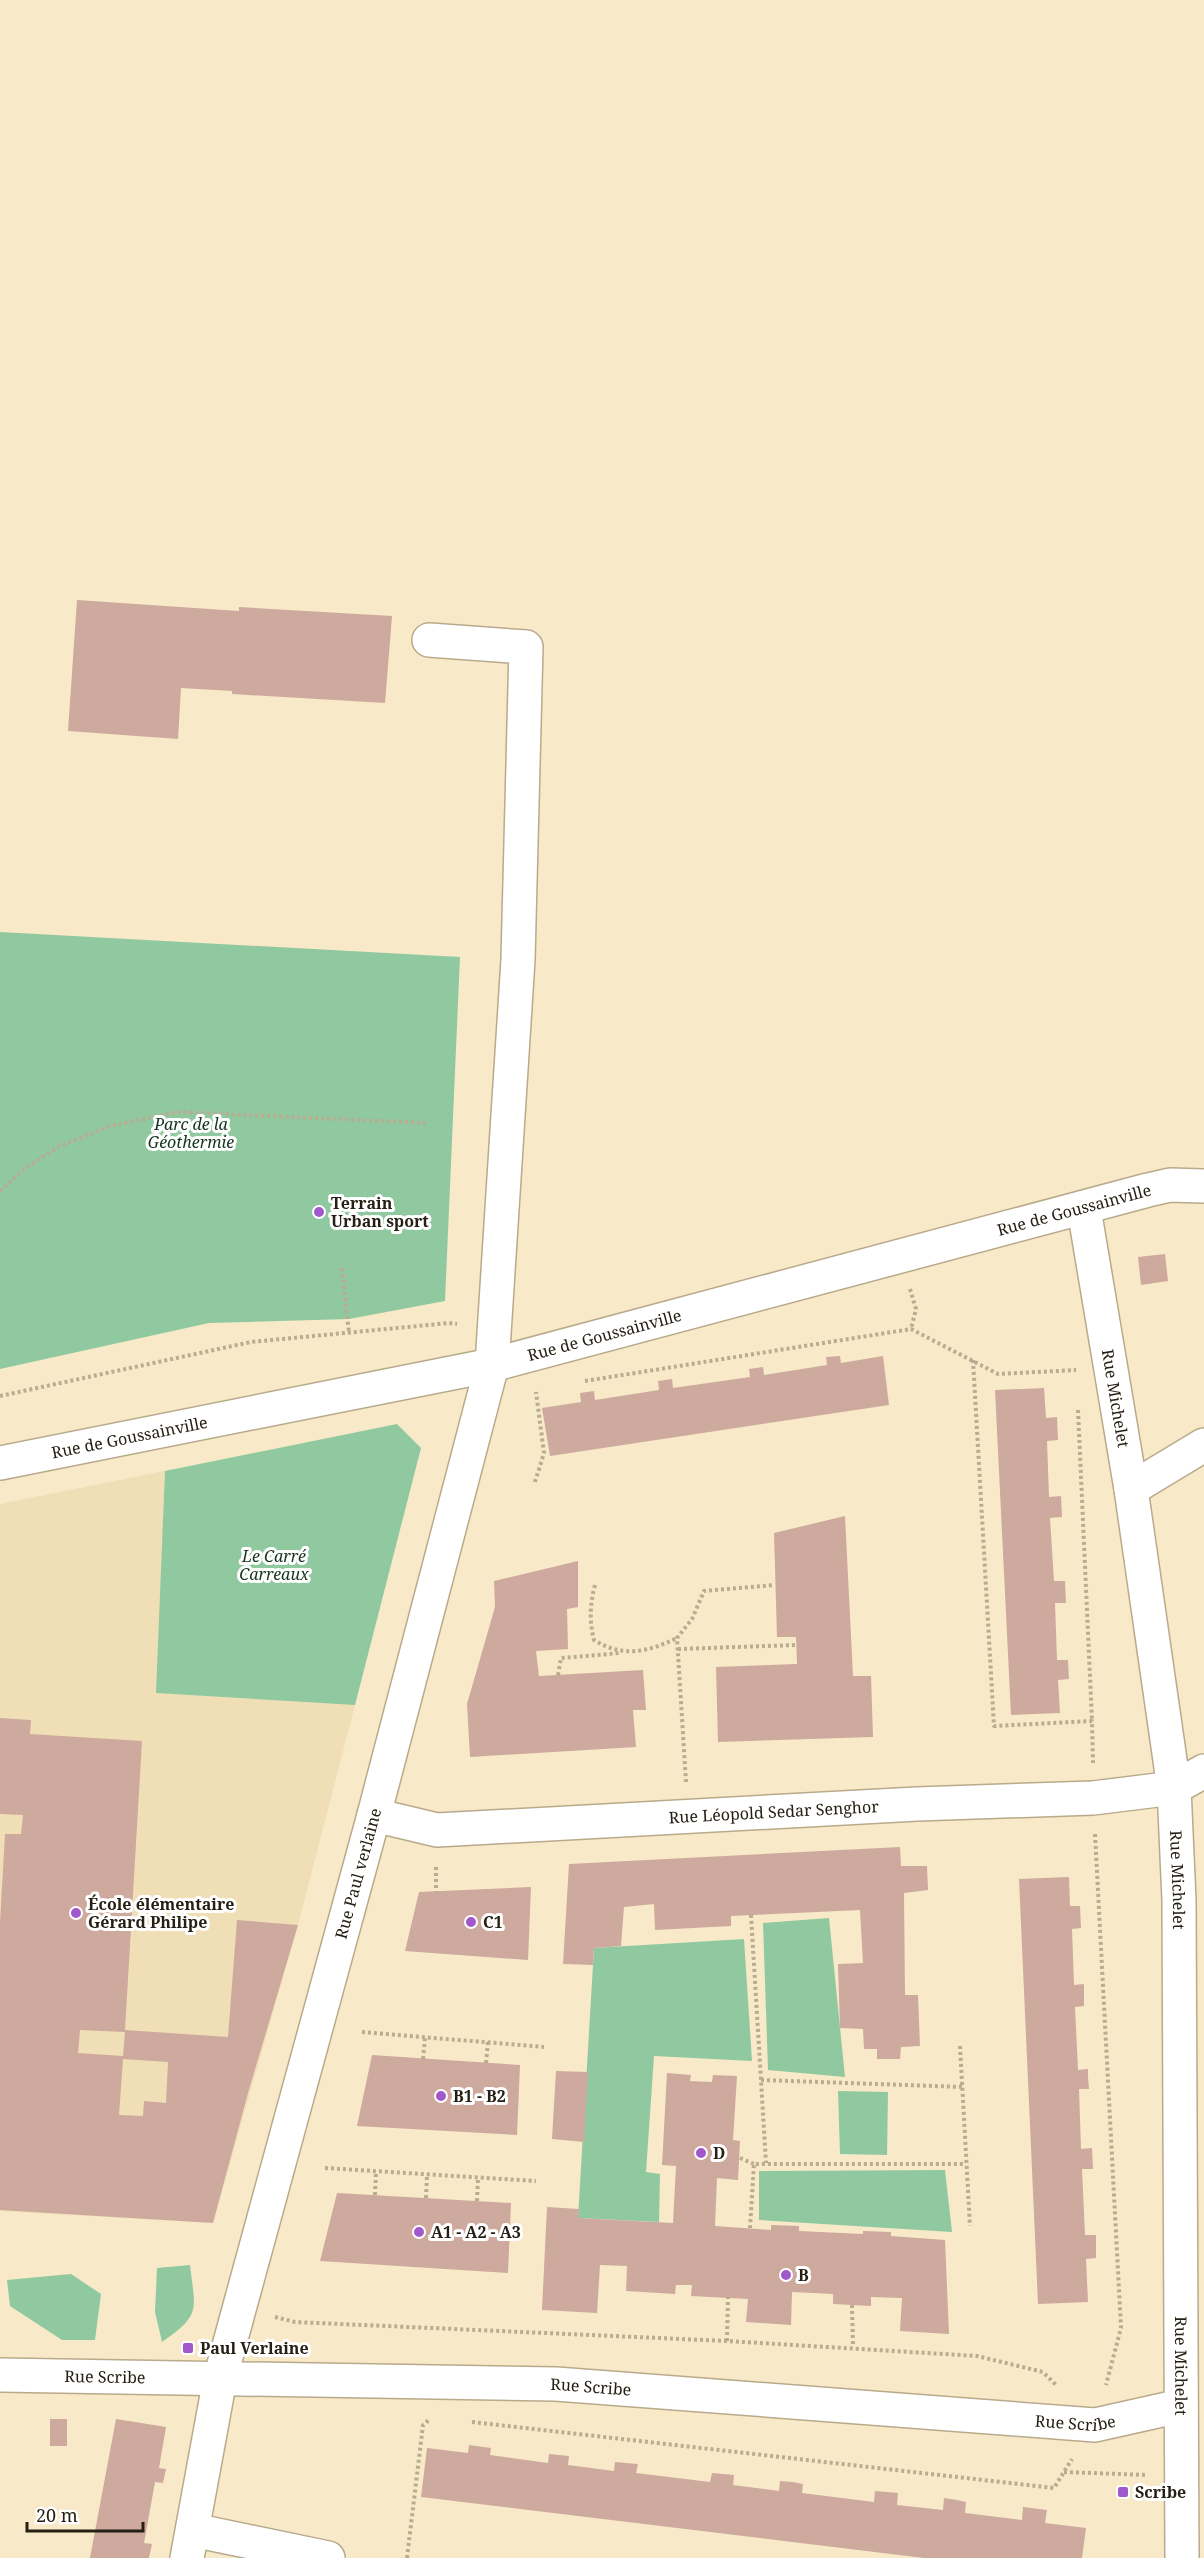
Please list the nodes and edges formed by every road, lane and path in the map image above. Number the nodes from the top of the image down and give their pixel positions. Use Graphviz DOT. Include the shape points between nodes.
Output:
graph roads {
  1 [pos="429,639"];
  2 [pos="428,1123"];
  3 [pos="1204,1186"];
  4 [pos="0,1191"];
  5 [pos="1084,1209"];
  6 [pos="342,1268"];
  7 [pos="496,1331"];
  8 [pos="349,1333"];
  9 [pos="561,1347"];
  10 [pos="973,1360"];
  11 [pos="492,1365"];
  12 [pos="1110,1366"];
  13 [pos="1076,1370"];
  14 [pos="1077,1382"];
  15 [pos="546,1389"];
  16 [pos="0,1396"];
  17 [pos="1078,1405"];
  18 [pos="1204,1445"];
  19 [pos="0,1464"];
  20 [pos="535,1482"];
  21 [pos="1131,1489"];
  22 [pos="595,1585"];
  23 [pos="774,1585"];
  24 [pos="677,1638"];
  25 [pos="796,1645"];
  26 [pos="678,1649"];
  27 [pos="624,1653"];
  28 [pos="558,1675"];
  29 [pos="1092,1721"];
  30 [pos="1204,1771"];
  31 [pos="1174,1788"];
  32 [pos="1093,1798"];
  33 [pos="374,1815"];
  34 [pos="689,1815"];
  35 [pos="1191,1893"];
  36 [pos="751,1915"];
  37 [pos="362,2032"];
  38 [pos="425,2037"];
  39 [pos="488,2042"];
  40 [pos="960,2046"];
  41 [pos="544,2047"];
  42 [pos="423,2059"];
  43 [pos="486,2063"];
  44 [pos="761,2080"];
  45 [pos="963,2087"];
  46 [pos="740,2158"];
  47 [pos="766,2163"];
  48 [pos="754,2164"];
  49 [pos="966,2164"];
  50 [pos="325,2168"];
  51 [pos="376,2171"];
  52 [pos="427,2174"];
  53 [pos="478,2178"];
  54 [pos="536,2181"];
  55 [pos="375,2195"];
  56 [pos="426,2198"];
  57 [pos="477,2201"];
  58 [pos="969,2226"];
  59 [pos="750,2228"];
  60 [pos="728,2297"];
  61 [pos="852,2305"];
  62 [pos="241,2307"];
  63 [pos="727,2341"];
  64 [pos="853,2347"];
  65 [pos="0,2375"];
  66 [pos="220,2379"];
  67 [pos="1180,2406"];
  68 [pos="431,2417"];
  69 [pos="466,2421"];
  70 [pos="1095,2425"];
  71 [pos="1064,2472"];
  72 [pos="1181,2476"];
  73 [pos="190,2544"];
  74 [pos="328,2558"];
  75 [pos="407,2558"];
  76 [pos="1182,2558"];
  1 -- 7 [label="street, Rue Paul verlaine" via="526,647 518,960"];
  2 -- 4 [label="path" via="177,1112 110,1126 58,1147"];
  3 -- 5 [label="street, Rue de Goussainville" via="1170,1185"];
  5 -- 9 [label="street, Rue de Goussainville"];
  5 -- 12 [label="street, Rue Michelet"];
  6 -- 8 [label="path"];
  7 -- 8 [label="path" via="449,1323"];
  7 -- 11 [label="street, Rue Paul verlaine"];
  8 -- 16 [label="path" via="251,1342"];
  9 -- 10 [label="path" via="568,1383 911,1329"];
  9 -- 11 [label="street, Rue de Goussainville"];
  10 -- 13 [label="path" via="998,1374"];
  10 -- 29 [label="path" via="994,1726"];
  11 -- 19 [label="street, Rue de Goussainville"];
  11 -- 33 [label="street, Rue Paul verlaine"];
  12 -- 13 [label="path"];
  12 -- 21 [label="street, Rue Michelet"];
  13 -- 14 [label="path"];
  15 -- 20 [label="path" via="534,1392 544,1453"];
  17 -- 29 [label="path"];
  18 -- 21 [label="street"];
  21 -- 31 [label="street, Rue Michelet"];
  22 -- 27 [label="path" via="590,1602 594,1640 607,1649"];
  23 -- 24 [label="path" via="704,1591 693,1619"];
  24 -- 26 [label="path"];
  24 -- 27 [label="path" via="654,1649"];
  25 -- 26 [label="path"];
  26 -- 34 [label="path"];
  27 -- 28 [label="path" via="561,1658"];
  29 -- 32 [label="path"];
  30 -- 31 [label="street"];
  31 -- 32 [label="street, Rue Léopold Sedar Senghor"];
  31 -- 35 [label="street, Rue Michelet"];
  32 -- 34 [label="street, Rue Léopold Sedar Senghor"];
  32 -- 70 [label="path" via="1120,2328"];
  33 -- 34 [label="street, Rue Léopold Sedar Senghor" via="437,1830"];
  33 -- 62 [label="street, Rue Paul verlaine"];
  35 -- 67 [label="street, Rue Michelet"];
  36 -- 44 [label="path"];
  37 -- 38 [label="path"];
  38 -- 39 [label="path"];
  38 -- 42 [label="path"];
  39 -- 41 [label="path"];
  39 -- 43 [label="path"];
  40 -- 45 [label="path"];
  44 -- 45 [label="path"];
  44 -- 47 [label="path"];
  45 -- 49 [label="path"];
  46 -- 48 [label="path"];
  47 -- 48 [label="path"];
  47 -- 49 [label="path"];
  48 -- 59 [label="path"];
  49 -- 58 [label="path"];
  50 -- 51 [label="path"];
  51 -- 52 [label="path"];
  51 -- 55 [label="path"];
  52 -- 53 [label="path"];
  52 -- 56 [label="path"];
  53 -- 54 [label="path"];
  53 -- 57 [label="path"];
  60 -- 63 [label="path"];
  61 -- 64 [label="path"];
  62 -- 63 [label="path" via="295,2322"];
  62 -- 66 [label="street, Rue Paul verlaine"];
  63 -- 64 [label="path"];
  64 -- 70 [label="path" via="977,2356 1043,2372"];
  65 -- 66 [label="street, Rue Scribe"];
  66 -- 70 [label="street, Rue Scribe" via="556,2384"];
  66 -- 73 [label="street, Rue Paul verlaine"];
  67 -- 70 [label="street, Rue Scribe"];
  67 -- 72 [label="street, Rue Michelet"];
  68 -- 75 [label="path" via="423,2426"];
  69 -- 71 [label="path" via="1054,2488"];
  70 -- 71 [label="path"];
  71 -- 72 [label="path"];
  72 -- 76 [label="street, Rue Michelet"];
  73 -- 74 [label="street"];
}
